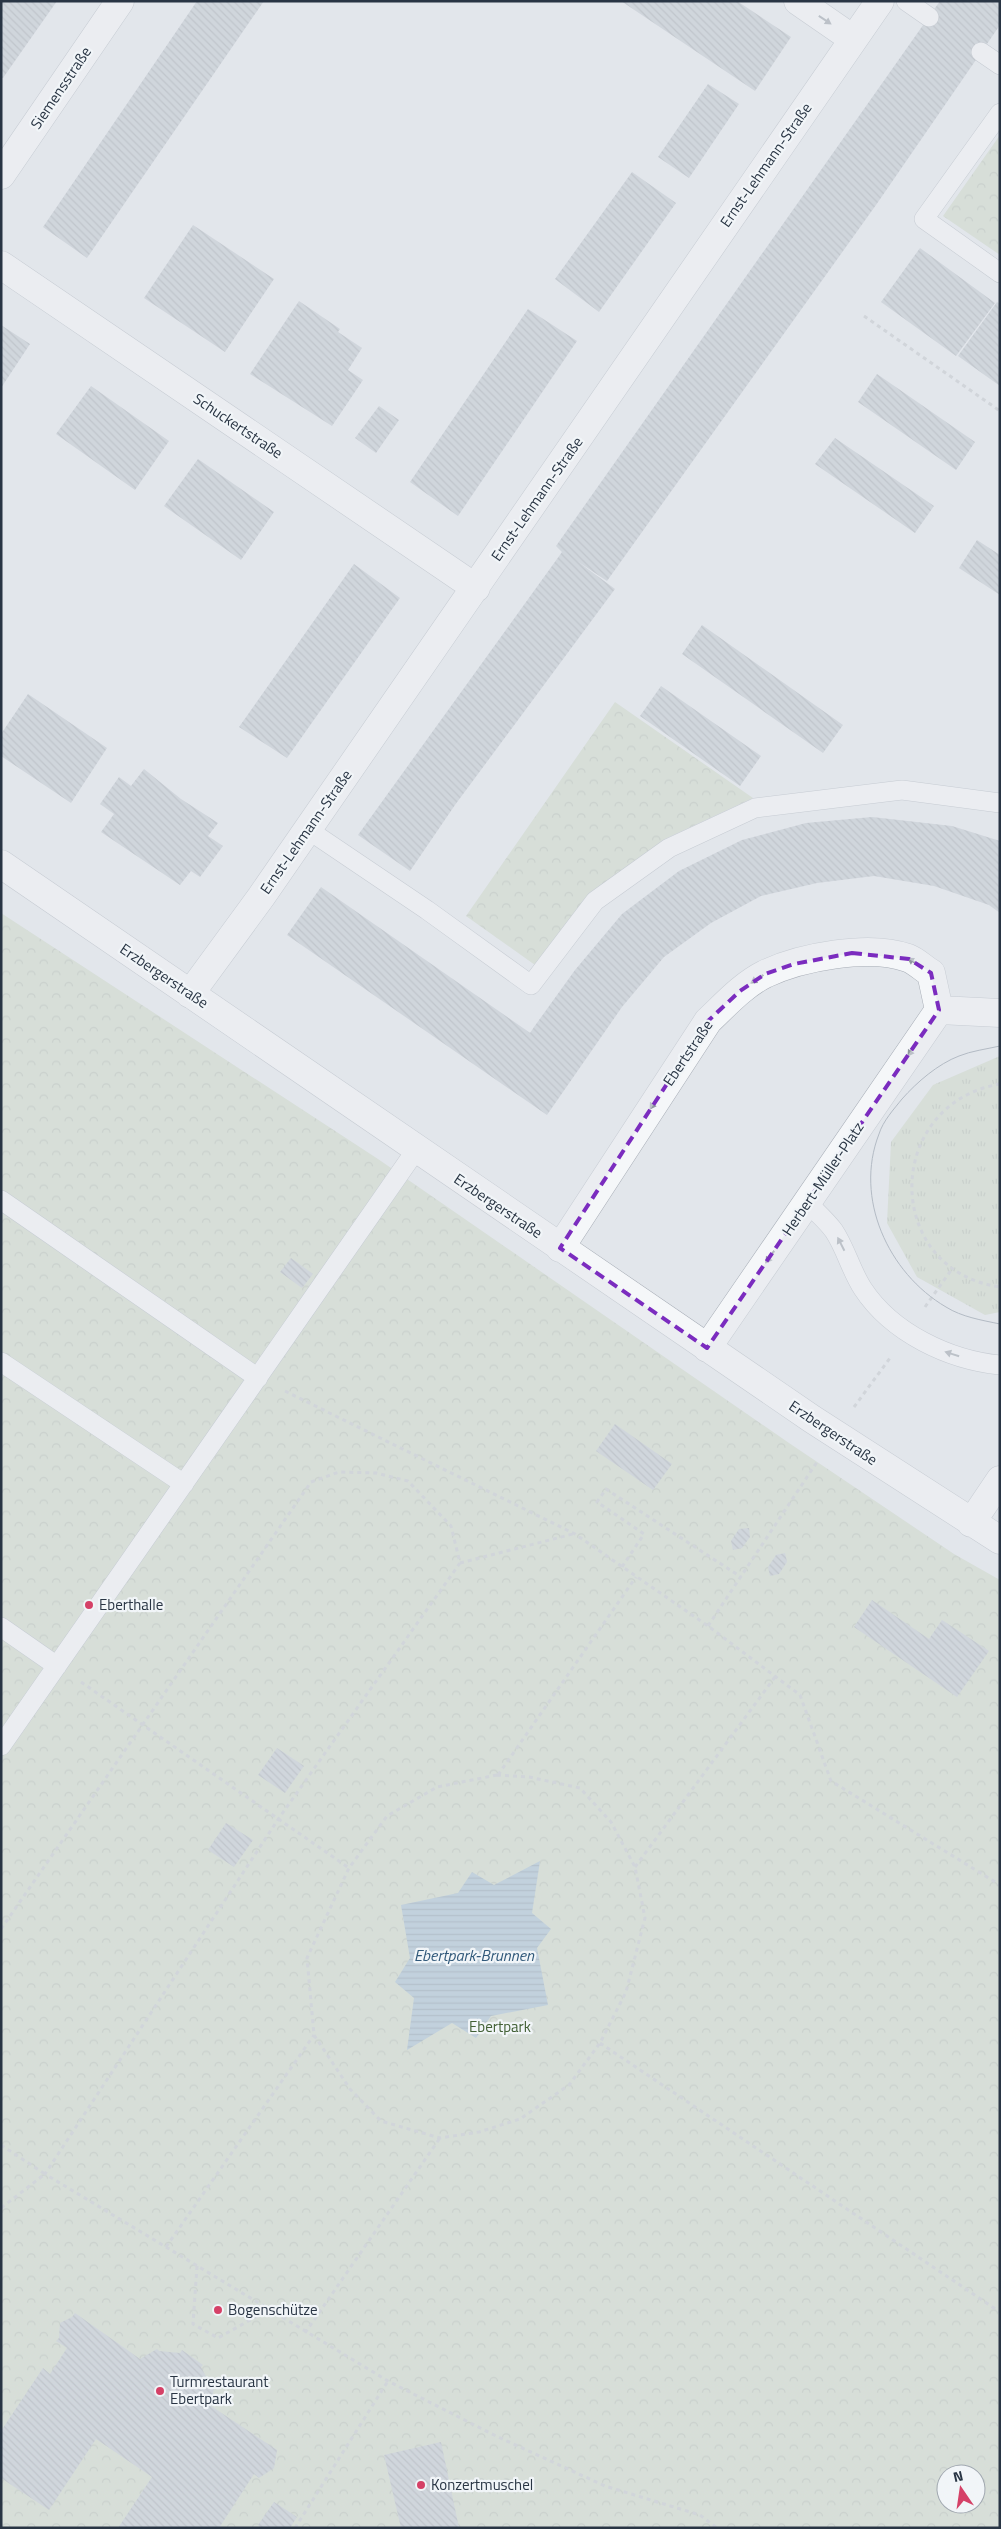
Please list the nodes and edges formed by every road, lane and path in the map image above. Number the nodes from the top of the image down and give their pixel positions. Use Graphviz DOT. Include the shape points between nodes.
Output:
graph roads {
  1 [pos="120,1"];
  2 [pos="798,1"];
  3 [pos="880,1"];
  4 [pos="906,1"];
  5 [pos="929,17"];
  6 [pos="853,39"];
  7 [pos="981,52"];
  8 [pos="1000,65"];
  9 [pos="1000,113"];
  10 [pos="1,175"];
  11 [pos="1,265"];
  12 [pos="1000,273"];
  13 [pos="864,316"];
  14 [pos="1000,411"];
  15 [pos="476,588"];
  16 [pos="1000,803"];
  17 [pos="308,829"];
  18 [pos="1,864"];
  19 [pos="190,994"];
  20 [pos="939,1010"];
  21 [pos="1000,1013"];
  22 [pos="1000,1084"];
  23 [pos="416,1150"];
  24 [pos="1,1200"];
  25 [pos="808,1203"];
  26 [pos="560,1248"];
  27 [pos="1000,1287"];
  28 [pos="707,1348"];
  29 [pos="1,1362"];
  30 [pos="1000,1365"];
  31 [pos="258,1378"];
  32 [pos="835,1435"];
  33 [pos="1000,1480"];
  34 [pos="184,1484"];
  35 [pos="971,1523"];
  36 [pos="575,1534"];
  37 [pos="1000,1540"];
  38 [pos="460,1563"];
  39 [pos="622,1567"];
  40 [pos="636,1577"];
  41 [pos="742,1577"];
  42 [pos="708,1626"];
  43 [pos="1,1627"];
  44 [pos="57,1666"];
  45 [pos="775,1677"];
  46 [pos="144,1724"];
  47 [pos="1,1746"];
  48 [pos="497,1775"];
  49 [pos="279,1818"];
  50 [pos="635,1867"];
  51 [pos="349,1868"];
  52 [pos="1000,1885"];
  53 [pos="1,1929"];
  54 [pos="314,2035"];
  55 [pos="600,2043"];
  56 [pos="440,2138"];
  57 [pos="1,2145"];
  58 [pos="45,2174"];
  59 [pos="1,2208"];
  60 [pos="166,2247"];
  61 [pos="197,2266"];
  62 [pos="268,2310"];
  63 [pos="1000,2312"];
  64 [pos="305,2332"];
  65 [pos="388,2381"];
  66 [pos="295,2528"];
  67 [pos="717,2528"];
  1 -- 10 [label="street, Siemensstraße"];
  2 -- 6 [label="street, one-way"];
  3 -- 6 [label="street, Ernst-Lehmann-Straße"];
  4 -- 5 [label="lane"];
  6 -- 15 [label="street, Ernst-Lehmann-Straße"];
  7 -- 8 [label="lane"];
  9 -- 12 [label="lane" via="924,219"];
  11 -- 15 [label="street, Schuckertstraße"];
  13 -- 14 [label="path"];
  15 -- 17 [label="street, Ernst-Lehmann-Straße"];
  16 -- 17 [label="lane" via="902,790 755,808 669,848 595,901 531,985"];
  17 -- 19 [label="street, Ernst-Lehmann-Straße"];
  18 -- 19 [label="street, Erzbergerstraße"];
  19 -- 23 [label="street, Erzbergerstraße"];
  20 -- 21 [label="street"];
  20 -- 25 [label="street, Herbert-Müller-Platz, one-way"];
  20 -- 26 [label="street, Ebertstraße, one-way" via="930,974 909,958 852,953 823,957 765,974 740,991 708,1021"];
  22 -- 27 [label="path" via="981,1088 952,1102 929,1126 915,1155 910,1186 915,1218 930,1247 952,1269 982,1284"];
  23 -- 26 [label="street, Erzbergerstraße"];
  23 -- 31 [label="lane"];
  24 -- 31 [label="lane"];
  25 -- 28 [label="street, Herbert-Müller-Platz, one-way"];
  30 -- 25 [label="lane, one-way" via="948,1353 908,1332 886,1315 864,1291 833,1230"];
  26 -- 28 [label="street, Erzbergerstraße"];
  28 -- 32 [label="street, Erzbergerstraße"];
  29 -- 34 [label="lane"];
  31 -- 34 [label="lane"];
  31 -- 36 [label="path"];
  32 -- 35 [label="street, Erzbergerstraße"];
  32 -- 41 [label="path"];
  33 -- 35 [label="street"];
  34 -- 44 [label="lane"];
  35 -- 37 [label="street, Erzbergerstraße"];
  36 -- 38 [label="path"];
  36 -- 39 [label="path"];
  38 -- 46 [label="path" via="451,1526 408,1481 376,1473 339,1472 311,1482"];
  38 -- 49 [label="path"];
  39 -- 40 [label="path"];
  39 -- 41 [label="path" via="644,1534 597,1502 606,1489"];
  40 -- 42 [label="path"];
  40 -- 48 [label="path"];
  41 -- 42 [label="path"];
  42 -- 45 [label="path"];
  43 -- 44 [label="lane"];
  44 -- 46 [label="path"];
  44 -- 47 [label="lane"];
  45 -- 50 [label="path"];
  45 -- 52 [label="path" via="800,1695 831,1781"];
  46 -- 49 [label="path"];
  46 -- 53 [label="path"];
  48 -- 50 [label="path" via="529,1777 580,1788 611,1822"];
  48 -- 51 [label="path" via="437,1787 388,1816"];
  49 -- 51 [label="path"];
  49 -- 58 [label="path"];
  50 -- 55 [label="path" via="645,1918 626,1992"];
  51 -- 54 [label="path" via="307,1958"];
  54 -- 56 [label="path" via="350,2090 381,2121"];
  54 -- 60 [label="path"];
  55 -- 56 [label="path" via="569,2085 520,2119 479,2132"];
  55 -- 63 [label="path"];
  56 -- 64 [label="path"];
  57 -- 58 [label="path"];
  58 -- 59 [label="path"];
  58 -- 60 [label="path"];
  60 -- 61 [label="path"];
  61 -- 62 [label="path"];
  61 -- 62 [label="path" via="193,2324 218,2338"];
  62 -- 64 [label="path"];
  64 -- 65 [label="path"];
  65 -- 66 [label="path"];
  65 -- 67 [label="path" via="496,2436 606,2486 700,2516"];
}
